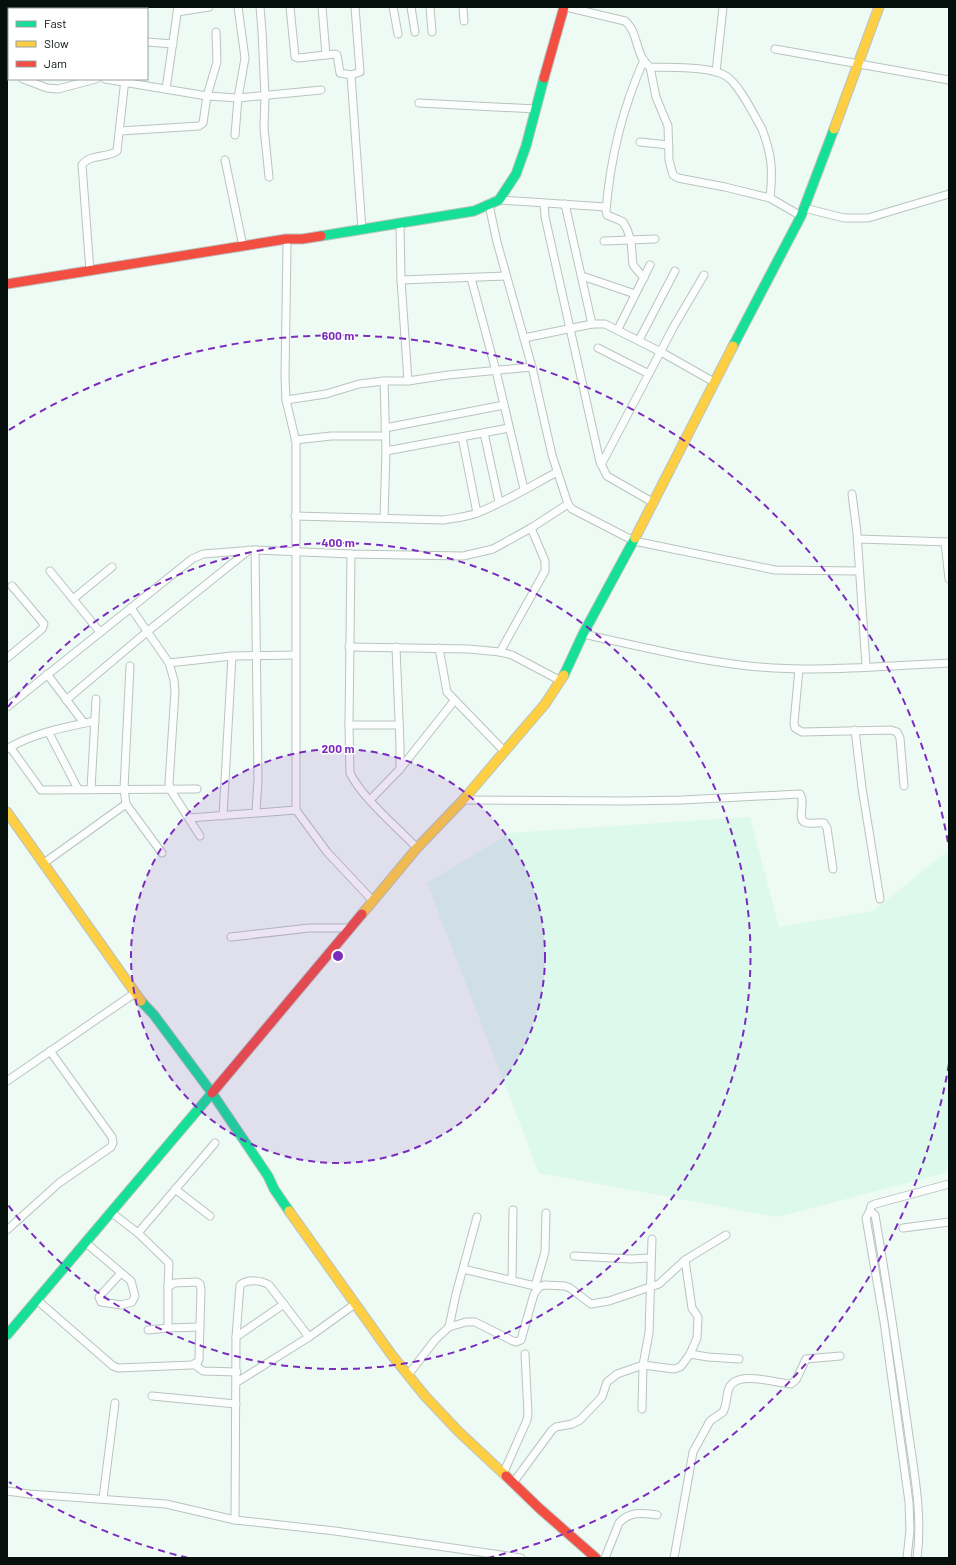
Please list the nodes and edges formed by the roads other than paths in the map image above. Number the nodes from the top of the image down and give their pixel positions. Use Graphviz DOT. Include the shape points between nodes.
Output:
graph roads {
  1 [pos="209,7"];
  2 [pos="238,7"];
  3 [pos="260,7"];
  4 [pos="290,7"];
  5 [pos="322,7"];
  6 [pos="355,7"];
  7 [pos="393,7"];
  8 [pos="411,7"];
  9 [pos="430,7"];
  10 [pos="463,7"];
  11 [pos="565,7"];
  12 [pos="723,7"];
  13 [pos="879,7"];
  14 [pos="178,10"];
  15 [pos="464,21"];
  16 [pos="216,32"];
  17 [pos="415,32"];
  18 [pos="432,32"];
  19 [pos="398,34"];
  20 [pos="148,42"];
  21 [pos="173,44"];
  22 [pos="775,49"];
  23 [pos="326,55"];
  24 [pos="644,60"];
  25 [pos="859,64"];
  26 [pos="650,67"];
  27 [pos="716,72"];
  28 [pos="351,75"];
  29 [pos="26,80"];
  30 [pos="92,80"];
  31 [pos="125,80"];
  32 [pos="949,80"];
  33 [pos="166,89"];
  34 [pos="321,90"];
  35 [pos="207,96"];
  36 [pos="265,96"];
  37 [pos="238,98"];
  38 [pos="419,103"];
  39 [pos="536,109"];
  40 [pos="120,131"];
  41 [pos="235,135"];
  42 [pos="640,142"];
  43 [pos="669,145"];
  44 [pos="225,160"];
  45 [pos="269,177"];
  46 [pos="949,194"];
  47 [pos="770,198"];
  48 [pos="499,200"];
  49 [pos="544,203"];
  50 [pos="565,204"];
  51 [pos="489,205"];
  52 [pos="606,207"];
  53 [pos="802,212"];
  54 [pos="400,225"];
  55 [pos="362,230"];
  56 [pos="656,239"];
  57 [pos="604,241"];
  58 [pos="631,241"];
  59 [pos="287,242"];
  60 [pos="243,246"];
  61 [pos="650,265"];
  62 [pos="90,271"];
  63 [pos="674,271"];
  64 [pos="704,275"];
  65 [pos="506,276"];
  66 [pos="582,276"];
  67 [pos="471,278"];
  68 [pos="644,278"];
  69 [pos="401,280"];
  70 [pos="7,284"];
  71 [pos="7,290"];
  72 [pos="635,294"];
  73 [pos="592,324"];
  74 [pos="569,328"];
  75 [pos="618,329"];
  76 [pos="524,338"];
  77 [pos="638,340"];
  78 [pos="598,348"];
  79 [pos="661,352"];
  80 [pos="532,366"];
  81 [pos="496,371"];
  82 [pos="649,374"];
  83 [pos="384,381"];
  84 [pos="408,381"];
  85 [pos="714,382"];
  86 [pos="286,400"];
  87 [pos="504,405"];
  88 [pos="385,428"];
  89 [pos="509,428"];
  90 [pos="484,433"];
  91 [pos="385,436"];
  92 [pos="462,437"];
  93 [pos="295,440"];
  94 [pos="386,451"];
  95 [pos="601,465"];
  96 [pos="557,472"];
  97 [pos="524,489"];
  98 [pos="852,494"];
  99 [pos="499,502"];
  100 [pos="654,503"];
  101 [pos="568,504"];
  102 [pos="477,513"];
  103 [pos="295,516"];
  104 [pos="384,518"];
  105 [pos="531,528"];
  106 [pos="858,539"];
  107 [pos="634,541"];
  108 [pos="947,542"];
  109 [pos="252,550"];
  110 [pos="295,552"];
  111 [pos="351,554"];
  112 [pos="112,567"];
  113 [pos="50,571"];
  114 [pos="859,571"];
  115 [pos="949,579"];
  116 [pos="12,586"];
  117 [pos="73,599"];
  118 [pos="131,608"];
  119 [pos="148,631"];
  120 [pos="100,632"];
  121 [pos="583,634"];
  122 [pos="349,647"];
  123 [pos="396,647"];
  124 [pos="439,648"];
  125 [pos="500,652"];
  126 [pos="296,655"];
  127 [pos="232,656"];
  128 [pos="257,656"];
  129 [pos="7,658"];
  130 [pos="169,663"];
  131 [pos="949,663"];
  132 [pos="130,666"];
  133 [pos="866,666"];
  134 [pos="799,669"];
  135 [pos="47,674"];
  136 [pos="561,681"];
  137 [pos="96,699"];
  138 [pos="66,700"];
  139 [pos="454,701"];
  140 [pos="7,707"];
  141 [pos="95,721"];
  142 [pos="84,723"];
  143 [pos="349,725"];
  144 [pos="399,725"];
  145 [pos="855,730"];
  146 [pos="49,733"];
  147 [pos="9,748"];
  148 [pos="505,752"];
  149 [pos="400,769"];
  150 [pos="904,786"];
  151 [pos="78,789"];
  152 [pos="91,789"];
  153 [pos="124,789"];
  154 [pos="170,789"];
  155 [pos="197,789"];
  156 [pos="370,800"];
  157 [pos="463,800"];
  158 [pos="126,804"];
  159 [pos="296,810"];
  160 [pos="7,812"];
  161 [pos="256,812"];
  162 [pos="223,816"];
  163 [pos="189,818"];
  164 [pos="200,836"];
  165 [pos="418,848"];
  166 [pos="162,854"];
  167 [pos="44,863"];
  168 [pos="833,869"];
  169 [pos="880,899"];
  170 [pos="373,901"];
  171 [pos="351,928"];
  172 [pos="231,937"];
  173 [pos="137,997"];
  174 [pos="50,1051"];
  175 [pos="7,1080"];
  176 [pos="210,1096"];
  177 [pos="215,1143"];
  178 [pos="949,1184"];
  179 [pos="175,1189"];
  180 [pos="513,1210"];
  181 [pos="870,1211"];
  182 [pos="112,1213"];
  183 [pos="546,1213"];
  184 [pos="210,1216"];
  185 [pos="477,1217"];
  186 [pos="949,1222"];
  187 [pos="903,1228"];
  188 [pos="7,1230"];
  189 [pos="138,1233"];
  190 [pos="726,1234"];
  191 [pos="652,1239"];
  192 [pos="86,1243"];
  193 [pos="574,1256"];
  194 [pos="651,1258"];
  195 [pos="685,1260"];
  196 [pos="463,1269"];
  197 [pos="121,1273"];
  198 [pos="512,1280"];
  199 [pos="537,1286"];
  200 [pos="168,1287"];
  201 [pos="651,1288"];
  202 [pos="37,1300"];
  203 [pos="284,1304"];
  204 [pos="355,1304"];
  205 [pos="449,1327"];
  206 [pos="168,1328"];
  207 [pos="200,1328"];
  208 [pos="148,1330"];
  209 [pos="7,1335"];
  210 [pos="236,1337"];
  211 [pos="309,1337"];
  212 [pos="525,1354"];
  213 [pos="690,1354"];
  214 [pos="840,1356"];
  215 [pos="739,1359"];
  216 [pos="195,1365"];
  217 [pos="643,1365"];
  218 [pos="237,1372"];
  219 [pos="408,1375"];
  220 [pos="237,1382"];
  221 [pos="152,1396"];
  222 [pos="115,1403"];
  223 [pos="236,1404"];
  224 [pos="642,1409"];
  225 [pos="503,1474"];
  226 [pos="513,1483"];
  227 [pos="7,1491"];
  228 [pos="103,1498"];
  229 [pos="657,1515"];
  230 [pos="235,1520"];
  231 [pos="492,1556"];
  232 [pos="521,1558"];
  233 [pos="596,1558"];
  234 [pos="605,1558"];
  235 [pos="674,1558"];
  236 [pos="907,1558"];
  237 [pos="917,1558"];
  1 -- 14 [label="street"];
  2 -- 37 [label="street" via="245,58"];
  3 -- 36 [label="street"];
  4 -- 23 [label="street" via="294,57"];
  5 -- 23 [label="street"];
  6 -- 28 [label="street" via="360,72"];
  7 -- 19 [label="street"];
  8 -- 17 [label="street"];
  9 -- 18 [label="street"];
  10 -- 15 [label="street"];
  11 -- 24 [label="street" via="625,21 631,27"];
  11 -- 39 [label="main road"];
  12 -- 27 [label="street"];
  13 -- 25 [label="main road"];
  14 -- 21 [label="street"];
  16 -- 35 [label="street" via="217,62"];
  20 -- 21 [label="street"];
  21 -- 33 [label="street"];
  22 -- 25 [label="street"];
  23 -- 28 [label="street" via="337,55 340,73"];
  24 -- 26 [label="street"];
  24 -- 52 [label="street" via="623,116"];
  25 -- 32 [label="street"];
  25 -- 53 [label="main road"];
  26 -- 27 [label="street"];
  26 -- 43 [label="street" via="656,97 668,126"];
  27 -- 47 [label="street" via="735,83 762,129 773,175"];
  28 -- 55 [label="street"];
  29 -- 30 [label="street" via="58,89"];
  31 -- 33 [label="street"];
  31 -- 40 [label="street"];
  33 -- 35 [label="street"];
  34 -- 36 [label="street"];
  35 -- 37 [label="street"];
  35 -- 40 [label="street" via="203,123 199,126"];
  36 -- 37 [label="street"];
  36 -- 45 [label="street" via="264,128"];
  37 -- 41 [label="street"];
  38 -- 39 [label="street"];
  39 -- 48 [label="main road" via="516,174"];
  40 -- 62 [label="street" via="117,151 88,160 82,165"];
  42 -- 43 [label="street"];
  43 -- 47 [label="street" via="671,169 673,175 678,178 725,186"];
  44 -- 60 [label="street"];
  46 -- 53 [label="street" via="868,218 844,218"];
  47 -- 53 [label="street"];
  48 -- 49 [label="street"];
  48 -- 51 [label="main road"];
  49 -- 50 [label="street"];
  49 -- 74 [label="street"];
  50 -- 52 [label="street"];
  50 -- 66 [label="street"];
  51 -- 54 [label="main road" via="474,211"];
  51 -- 65 [label="street"];
  52 -- 58 [label="street" via="607,215 623,222"];
  53 -- 85 [label="main road"];
  54 -- 55 [label="main road"];
  54 -- 69 [label="street"];
  55 -- 59 [label="main road"];
  56 -- 58 [label="street"];
  57 -- 58 [label="street"];
  58 -- 68 [label="street" via="633,265"];
  59 -- 60 [label="main road"];
  59 -- 71 [label="main road"];
  59 -- 86 [label="street"];
  60 -- 62 [label="main road"];
  61 -- 68 [label="street"];
  62 -- 70 [label="main road"];
  63 -- 77 [label="street"];
  64 -- 79 [label="street"];
  65 -- 67 [label="street"];
  65 -- 76 [label="street"];
  66 -- 72 [label="street"];
  66 -- 73 [label="street"];
  67 -- 69 [label="street"];
  67 -- 81 [label="street"];
  68 -- 72 [label="street"];
  69 -- 84 [label="street"];
  72 -- 75 [label="street"];
  73 -- 74 [label="street"];
  73 -- 75 [label="street" via="605,324"];
  74 -- 76 [label="street"];
  74 -- 95 [label="street"];
  75 -- 77 [label="street"];
  76 -- 80 [label="street"];
  77 -- 79 [label="street"];
  78 -- 82 [label="street"];
  79 -- 82 [label="street"];
  79 -- 85 [label="street"];
  80 -- 81 [label="street"];
  80 -- 96 [label="street"];
  81 -- 84 [label="street"];
  81 -- 87 [label="street"];
  82 -- 95 [label="street"];
  83 -- 84 [label="street"];
  83 -- 86 [label="street"];
  83 -- 88 [label="street"];
  85 -- 100 [label="main road"];
  86 -- 93 [label="street"];
  87 -- 88 [label="street"];
  87 -- 89 [label="street"];
  88 -- 91 [label="street"];
  89 -- 90 [label="street"];
  89 -- 97 [label="street"];
  90 -- 92 [label="street"];
  90 -- 99 [label="street"];
  91 -- 93 [label="street" via="331,436"];
  91 -- 94 [label="street"];
  92 -- 94 [label="street"];
  92 -- 102 [label="street"];
  93 -- 103 [label="street"];
  94 -- 104 [label="street"];
  95 -- 100 [label="street" via="607,476"];
  96 -- 97 [label="street"];
  96 -- 101 [label="street"];
  97 -- 99 [label="street"];
  98 -- 106 [label="street"];
  99 -- 102 [label="street"];
  100 -- 107 [label="main road"];
  101 -- 105 [label="street"];
  101 -- 107 [label="street" via="572,509"];
  102 -- 104 [label="street" via="444,520"];
  103 -- 104 [label="street"];
  103 -- 110 [label="street"];
  105 -- 111 [label="street" via="477,554"];
  105 -- 125 [label="street" via="545,561 545,571"];
  106 -- 108 [label="street"];
  106 -- 114 [label="street"];
  107 -- 114 [label="street" via="775,570"];
  107 -- 121 [label="main road"];
  108 -- 115 [label="street"];
  109 -- 110 [label="street"];
  109 -- 118 [label="street" via="198,556"];
  109 -- 119 [label="street"];
  109 -- 128 [label="street"];
  110 -- 111 [label="street"];
  110 -- 126 [label="street"];
  111 -- 122 [label="street"];
  112 -- 117 [label="street"];
  113 -- 117 [label="street"];
  114 -- 133 [label="street"];
  116 -- 129 [label="street" via="44,624 42,629"];
  117 -- 120 [label="street"];
  118 -- 119 [label="street"];
  118 -- 120 [label="street"];
  119 -- 130 [label="street"];
  119 -- 138 [label="street"];
  120 -- 135 [label="street"];
  121 -- 134 [label="street" via="687,658"];
  121 -- 136 [label="main road"];
  122 -- 123 [label="street"];
  122 -- 143 [label="street"];
  123 -- 124 [label="street"];
  123 -- 144 [label="street"];
  124 -- 125 [label="street"];
  124 -- 139 [label="street" via="445,688"];
  125 -- 136 [label="street" via="512,655"];
  126 -- 128 [label="street"];
  126 -- 159 [label="street"];
  127 -- 128 [label="street"];
  127 -- 130 [label="street"];
  127 -- 162 [label="street"];
  128 -- 161 [label="street"];
  130 -- 154 [label="street" via="175,691"];
  131 -- 133 [label="street"];
  132 -- 153 [label="street"];
  133 -- 134 [label="street"];
  134 -- 145 [label="street" via="795,728 802,732"];
  135 -- 138 [label="street"];
  135 -- 140 [label="street"];
  136 -- 148 [label="main road"];
  137 -- 141 [label="street"];
  138 -- 142 [label="street"];
  139 -- 148 [label="street"];
  139 -- 149 [label="street"];
  141 -- 142 [label="street"];
  141 -- 152 [label="street"];
  142 -- 146 [label="street"];
  143 -- 144 [label="street"];
  143 -- 156 [label="street" via="350,773"];
  144 -- 149 [label="street"];
  145 -- 150 [label="street" via="897,732 900,738"];
  145 -- 169 [label="street"];
  146 -- 147 [label="street"];
  146 -- 151 [label="street"];
  147 -- 151 [label="street" via="41,790"];
  148 -- 157 [label="main road"];
  149 -- 156 [label="street"];
  151 -- 152 [label="street"];
  152 -- 153 [label="street"];
  153 -- 154 [label="street"];
  153 -- 158 [label="street"];
  154 -- 155 [label="street"];
  154 -- 163 [label="street"];
  156 -- 165 [label="street"];
  157 -- 165 [label="main road"];
  157 -- 168 [label="street" via="632,801 800,794 803,799 803,821 824,823 827,828"];
  158 -- 166 [label="street"];
  158 -- 167 [label="street"];
  159 -- 161 [label="street"];
  159 -- 170 [label="street" via="327,852"];
  160 -- 167 [label="main road"];
  161 -- 162 [label="street"];
  162 -- 163 [label="street"];
  163 -- 164 [label="street"];
  165 -- 170 [label="main road"];
  167 -- 173 [label="main road"];
  170 -- 171 [label="main road"];
  171 -- 172 [label="street" via="309,928"];
  171 -- 176 [label="main road"];
  173 -- 174 [label="street"];
  173 -- 176 [label="main road" via="148,1018"];
  174 -- 175 [label="street"];
  174 -- 188 [label="street" via="112,1137 113,1143 112,1147 59,1183"];
  176 -- 182 [label="main road"];
  176 -- 204 [label="main road" via="262,1179 274,1189"];
  177 -- 179 [label="street"];
  178 -- 181 [label="street" via="875,1204 871,1206"];
  179 -- 184 [label="street"];
  179 -- 189 [label="street"];
  180 -- 198 [label="street"];
  181 -- 236 [label="street" via="866,1218 884,1322 909,1502"];
  181 -- 237 [label="street" via="875,1215 910,1441 918,1511"];
  182 -- 189 [label="street"];
  182 -- 192 [label="main road"];
  183 -- 199 [label="street" via="546,1252"];
  185 -- 196 [label="street"];
  186 -- 187 [label="street"];
  189 -- 200 [label="street" via="169,1263"];
  190 -- 195 [label="street"];
  191 -- 194 [label="street"];
  192 -- 197 [label="street"];
  192 -- 202 [label="main road"];
  193 -- 194 [label="street"];
  194 -- 201 [label="street"];
  195 -- 201 [label="street" via="668,1277"];
  195 -- 213 [label="street" via="692,1308 698,1317 697,1338"];
  196 -- 198 [label="street"];
  196 -- 205 [label="street"];
  197 -- 197 [label="street" via="133,1286 134,1300 125,1305 101,1302 99,1297"];
  198 -- 199 [label="street"];
  199 -- 201 [label="street" via="565,1286 591,1304"];
  199 -- 205 [label="street" via="519,1342 475,1322"];
  200 -- 206 [label="street"];
  200 -- 207 [label="street" via="174,1283 195,1281 200,1284"];
  201 -- 217 [label="street" via="649,1333"];
  202 -- 209 [label="main road"];
  202 -- 216 [label="street" via="113,1366 118,1368"];
  203 -- 210 [label="street"];
  203 -- 210 [label="street" via="266,1283 243,1283 239,1288"];
  203 -- 211 [label="street"];
  204 -- 211 [label="street"];
  204 -- 219 [label="main road"];
  205 -- 219 [label="street"];
  206 -- 207 [label="street"];
  206 -- 208 [label="street"];
  207 -- 216 [label="street" via="199,1359"];
  210 -- 218 [label="street"];
  211 -- 220 [label="street"];
  212 -- 225 [label="street" via="528,1414"];
  213 -- 215 [label="street"];
  213 -- 217 [label="street" via="677,1368"];
  214 -- 235 [label="street" via="806,1359 796,1380 790,1384 748,1378 732,1384 723,1412 710,1421 693,1452"];
  216 -- 218 [label="street" via="202,1371"];
  217 -- 224 [label="street"];
  217 -- 226 [label="street" via="617,1374 608,1382 602,1397 580,1420 552,1430"];
  218 -- 220 [label="street"];
  219 -- 225 [label="main road" via="441,1413"];
  220 -- 223 [label="street"];
  221 -- 223 [label="street"];
  222 -- 228 [label="street"];
  223 -- 230 [label="street"];
  225 -- 226 [label="main road"];
  226 -- 233 [label="main road"];
  227 -- 228 [label="street"];
  228 -- 230 [label="street" via="166,1504"];
  229 -- 234 [label="street" via="636,1513 623,1519"];
  230 -- 231 [label="street" via="335,1531"];
  231 -- 232 [label="street"];
}
